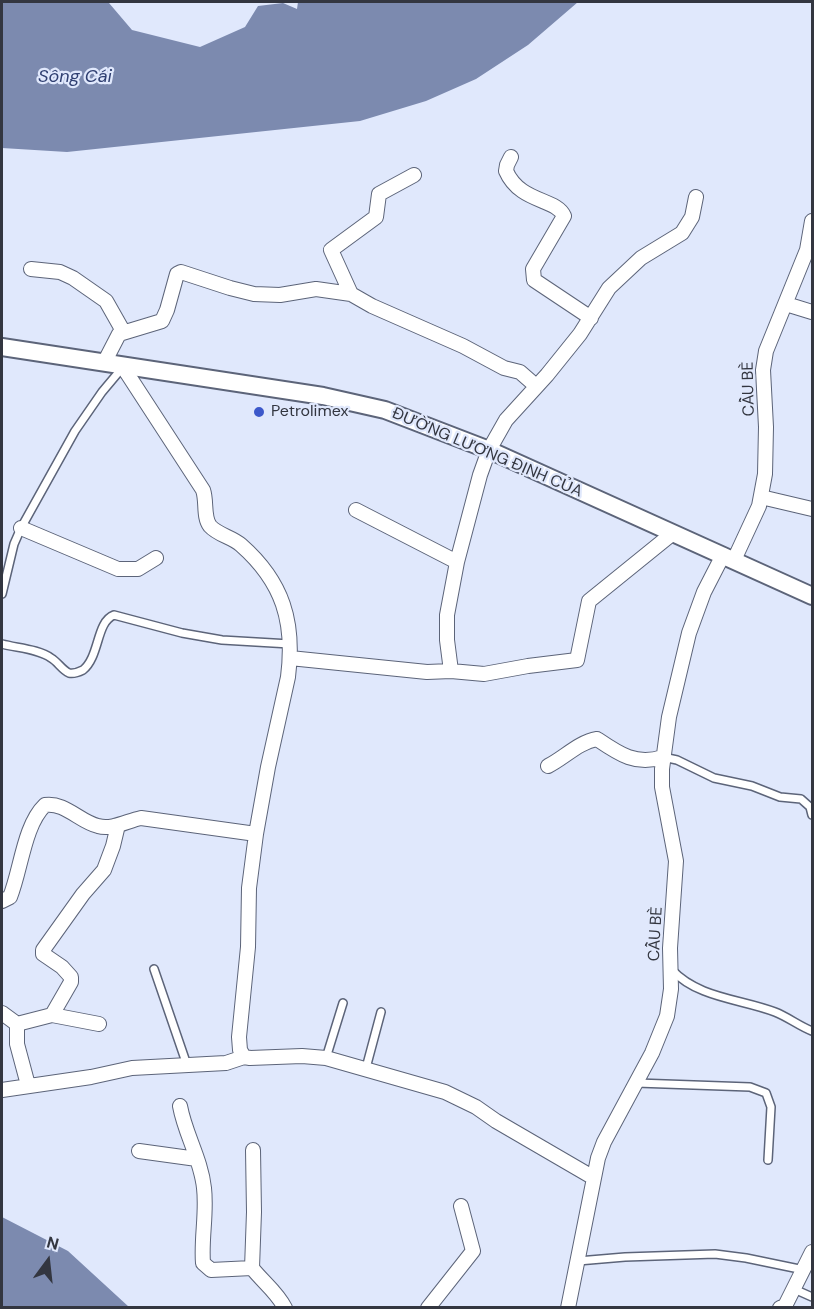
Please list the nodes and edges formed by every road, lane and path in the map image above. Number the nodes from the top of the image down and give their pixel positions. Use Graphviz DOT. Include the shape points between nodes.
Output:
graph roads {
  1 [pos="511,157"];
  2 [pos="414,175"];
  3 [pos="696,197"];
  4 [pos="813,221"];
  5 [pos="810,251"];
  6 [pos="31,269"];
  7 [pos="351,294"];
  8 [pos="786,304"];
  9 [pos="813,312"];
  10 [pos="591,318"];
  11 [pos="123,331"];
  12 [pos="2,347"];
  13 [pos="104,363"];
  14 [pos="123,367"];
  15 [pos="536,386"];
  16 [pos="489,450"];
  17 [pos="761,497"];
  18 [pos="813,509"];
  19 [pos="356,510"];
  20 [pos="21,528"];
  21 [pos="673,533"];
  22 [pos="156,558"];
  23 [pos="729,558"];
  24 [pos="457,562"];
  25 [pos="2,594"];
  26 [pos="813,596"];
  27 [pos="2,644"];
  28 [pos="290,651"];
  29 [pos="451,671"];
  30 [pos="663,757"];
  31 [pos="548,766"];
  32 [pos="813,815"];
  33 [pos="118,825"];
  34 [pos="256,834"];
  35 [pos="2,901"];
  36 [pos="154,969"];
  37 [pos="670,969"];
  38 [pos="343,1003"];
  39 [pos="381,1012"];
  40 [pos="2,1013"];
  41 [pos="52,1015"];
  42 [pos="17,1024"];
  43 [pos="99,1024"];
  44 [pos="813,1031"];
  45 [pos="244,1057"];
  46 [pos="326,1058"];
  47 [pos="187,1065"];
  48 [pos="366,1068"];
  49 [pos="637,1083"];
  50 [pos="28,1086"];
  51 [pos="2,1090"];
  52 [pos="180,1106"];
  53 [pos="252,1150"];
  54 [pos="139,1151"];
  55 [pos="197,1160"];
  56 [pos="768,1160"];
  57 [pos="594,1178"];
  58 [pos="460,1206"];
  59 [pos="813,1252"];
  60 [pos="578,1261"];
  61 [pos="252,1268"];
  62 [pos="804,1270"];
  63 [pos="794,1289"];
  64 [pos="813,1297"];
  65 [pos="574,1304"];
  66 [pos="285,1308"];
  67 [pos="428,1308"];
  68 [pos="780,1308"];
  1 -- 10 [label="street" via="506,171 518,188 561,210 564,216 533,269 534,280"];
  2 -- 7 [label="street" via="379,194 376,217 331,250"];
  3 -- 10 [label="street" via="692,217 682,233 624,273 600,300"];
  4 -- 5 [label="street, CẦU BÈ"];
  5 -- 8 [label="street, CẦU BÈ"];
  6 -- 11 [label="street" via="60,272 73,278 106,301"];
  7 -- 11 [label="street" via="316,289 280,295 254,294 181,272 177,274 162,321"];
  7 -- 15 [label="street" via="504,368 520,372"];
  8 -- 9 [label="street"];
  8 -- 17 [label="street, CẦU BÈ" via="766,351 763,370 766,427"];
  10 -- 15 [label="street"];
  11 -- 13 [label="street" via="114,340"];
  12 -- 13 [label="street, ĐƯỜNG LƯƠNG ĐỊNH CỦA"];
  13 -- 14 [label="street, ĐƯỜNG LƯƠNG ĐỊNH CỦA"];
  14 -- 16 [label="street, ĐƯỜNG LƯƠNG ĐỊNH CỦA" via="365,405"];
  14 -- 20 [label="lane" via="75,431"];
  14 -- 28 [label="street" via="203,490 211,527 234,539 276,586 286,614"];
  15 -- 16 [label="street" via="506,420"];
  16 -- 21 [label="street, ĐƯỜNG LƯƠNG ĐỊNH CỦA"];
  16 -- 24 [label="street"];
  17 -- 18 [label="street"];
  17 -- 23 [label="street, CẦU BÈ"];
  19 -- 24 [label="street"];
  20 -- 22 [label="street" via="118,568 138,569"];
  20 -- 25 [label="lane"];
  21 -- 23 [label="street, ĐƯỜNG LƯƠNG ĐỊNH CỦA"];
  21 -- 29 [label="street" via="589,601 577,660 484,674"];
  23 -- 26 [label="street, ĐƯỜNG LƯƠNG ĐỊNH CỦA"];
  23 -- 30 [label="street, CẦU BÈ" via="704,592 688,633"];
  24 -- 29 [label="street" via="447,615"];
  27 -- 28 [label="lane" via="51,657 68,673 76,673 95,654 104,624 114,615 182,633"];
  28 -- 29 [label="street" via="427,672"];
  28 -- 34 [label="street"];
  30 -- 31 [label="street" via="635,760 597,739"];
  30 -- 32 [label="lane" via="714,778 801,800"];
  30 -- 37 [label="street, CẦU BÈ" via="662,787 675,861"];
  33 -- 34 [label="street" via="141,819"];
  33 -- 35 [label="street" via="99,827 57,806 45,805 32,828 10,897"];
  33 -- 41 [label="street" via="104,870 43,950 71,977"];
  34 -- 45 [label="street" via="239,1037"];
  36 -- 47 [label="lane"];
  37 -- 44 [label="lane" via="681,981 739,1003 774,1011"];
  37 -- 49 [label="street, CẦU BÈ" via="667,1016"];
  38 -- 46 [label="lane"];
  39 -- 48 [label="lane"];
  40 -- 42 [label="street"];
  41 -- 42 [label="street"];
  41 -- 43 [label="street"];
  42 -- 50 [label="street" via="17,1044"];
  45 -- 46 [label="street"];
  45 -- 47 [label="street" via="226,1063"];
  46 -- 48 [label="street"];
  47 -- 50 [label="street" via="132,1068"];
  48 -- 57 [label="street" via="445,1092"];
  49 -- 56 [label="lane" via="750,1087 765,1093 771,1107"];
  49 -- 57 [label="street, CẦU BÈ" via="604,1142"];
  50 -- 51 [label="street"];
  52 -- 55 [label="street"];
  53 -- 61 [label="street"];
  54 -- 55 [label="street"];
  55 -- 61 [label="street" via="204,1186 203,1263 211,1270"];
  57 -- 60 [label="street, CẦU BÈ"];
  58 -- 67 [label="street" via="472,1251"];
  59 -- 62 [label="street"];
  60 -- 62 [label="lane" via="715,1254"];
  60 -- 65 [label="street, CẦU BÈ"];
  61 -- 66 [label="street" via="279,1295"];
  62 -- 63 [label="street"];
  63 -- 64 [label="lane"];
  63 -- 68 [label="street"];
}
